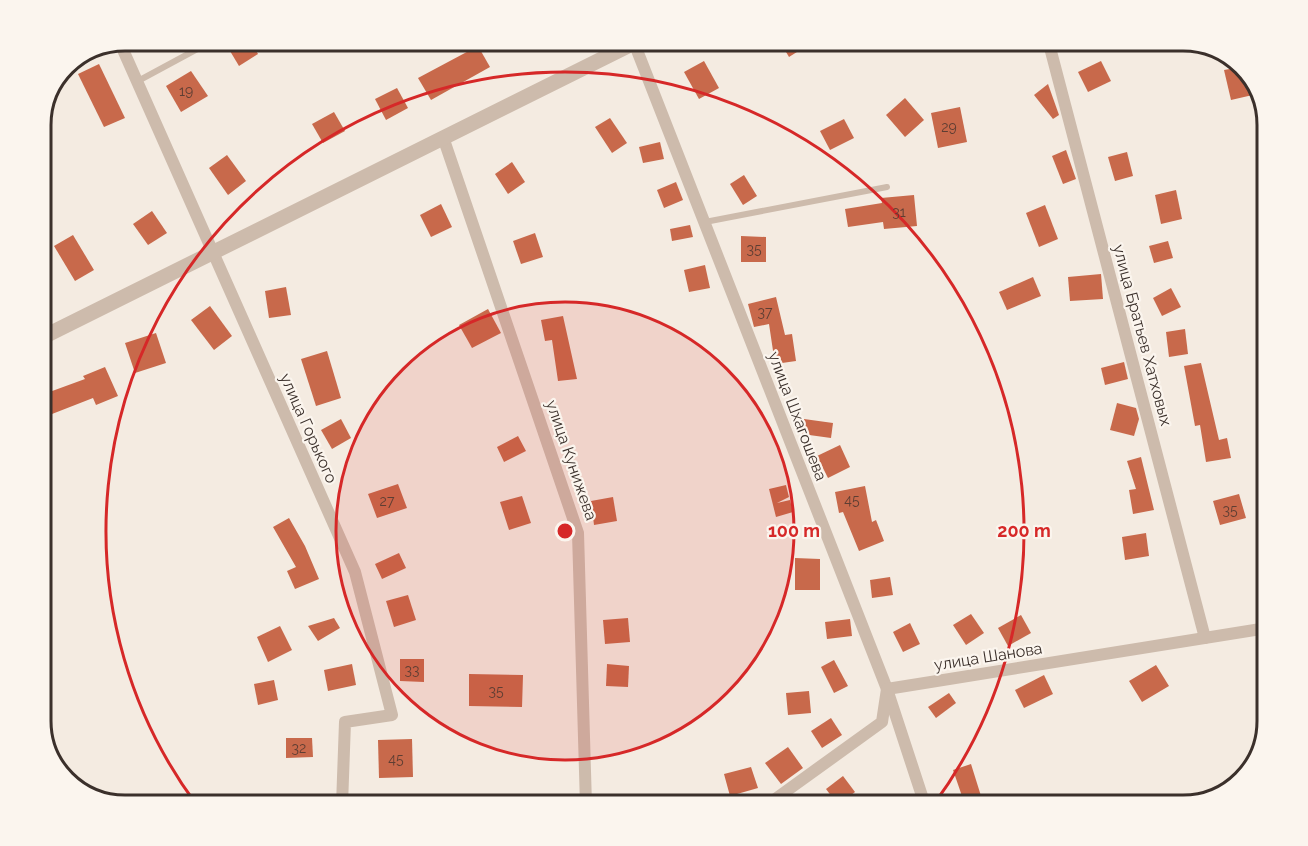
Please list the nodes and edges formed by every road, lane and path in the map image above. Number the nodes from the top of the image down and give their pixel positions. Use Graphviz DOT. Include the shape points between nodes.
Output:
graph roads {
  1 [pos="124,51"];
  2 [pos="194,51"];
  3 [pos="618,51"];
  4 [pos="639,51"];
  5 [pos="1051,51"];
  6 [pos="138,81"];
  7 [pos="444,140"];
  8 [pos="887,187"];
  9 [pos="705,222"];
  10 [pos="214,253"];
  11 [pos="51,333"];
  12 [pos="1257,630"];
  13 [pos="1205,638"];
  14 [pos="886,689"];
  15 [pos="342,795"];
  16 [pos="586,795"];
  17 [pos="782,795"];
  18 [pos="921,795"];
  1 -- 6 [label="street, улица Горького"];
  2 -- 6 [label="lane"];
  3 -- 7 [label="street"];
  4 -- 9 [label="street, улица Шхагошева"];
  5 -- 13 [label="street, улица Братьев Хатховых"];
  6 -- 10 [label="street, улица Горького"];
  7 -- 10 [label="street"];
  7 -- 16 [label="street, улица Кунижева" via="578,533"];
  8 -- 9 [label="lane"];
  9 -- 14 [label="street, улица Шхагошева"];
  10 -- 11 [label="street"];
  10 -- 15 [label="street, улица Горького" via="356,572 392,715 345,722"];
  12 -- 13 [label="street, улица Шанова"];
  13 -- 14 [label="street, улица Шанова"];
  14 -- 17 [label="street" via="882,722"];
  14 -- 18 [label="street, улица Шхагошева"];
}
